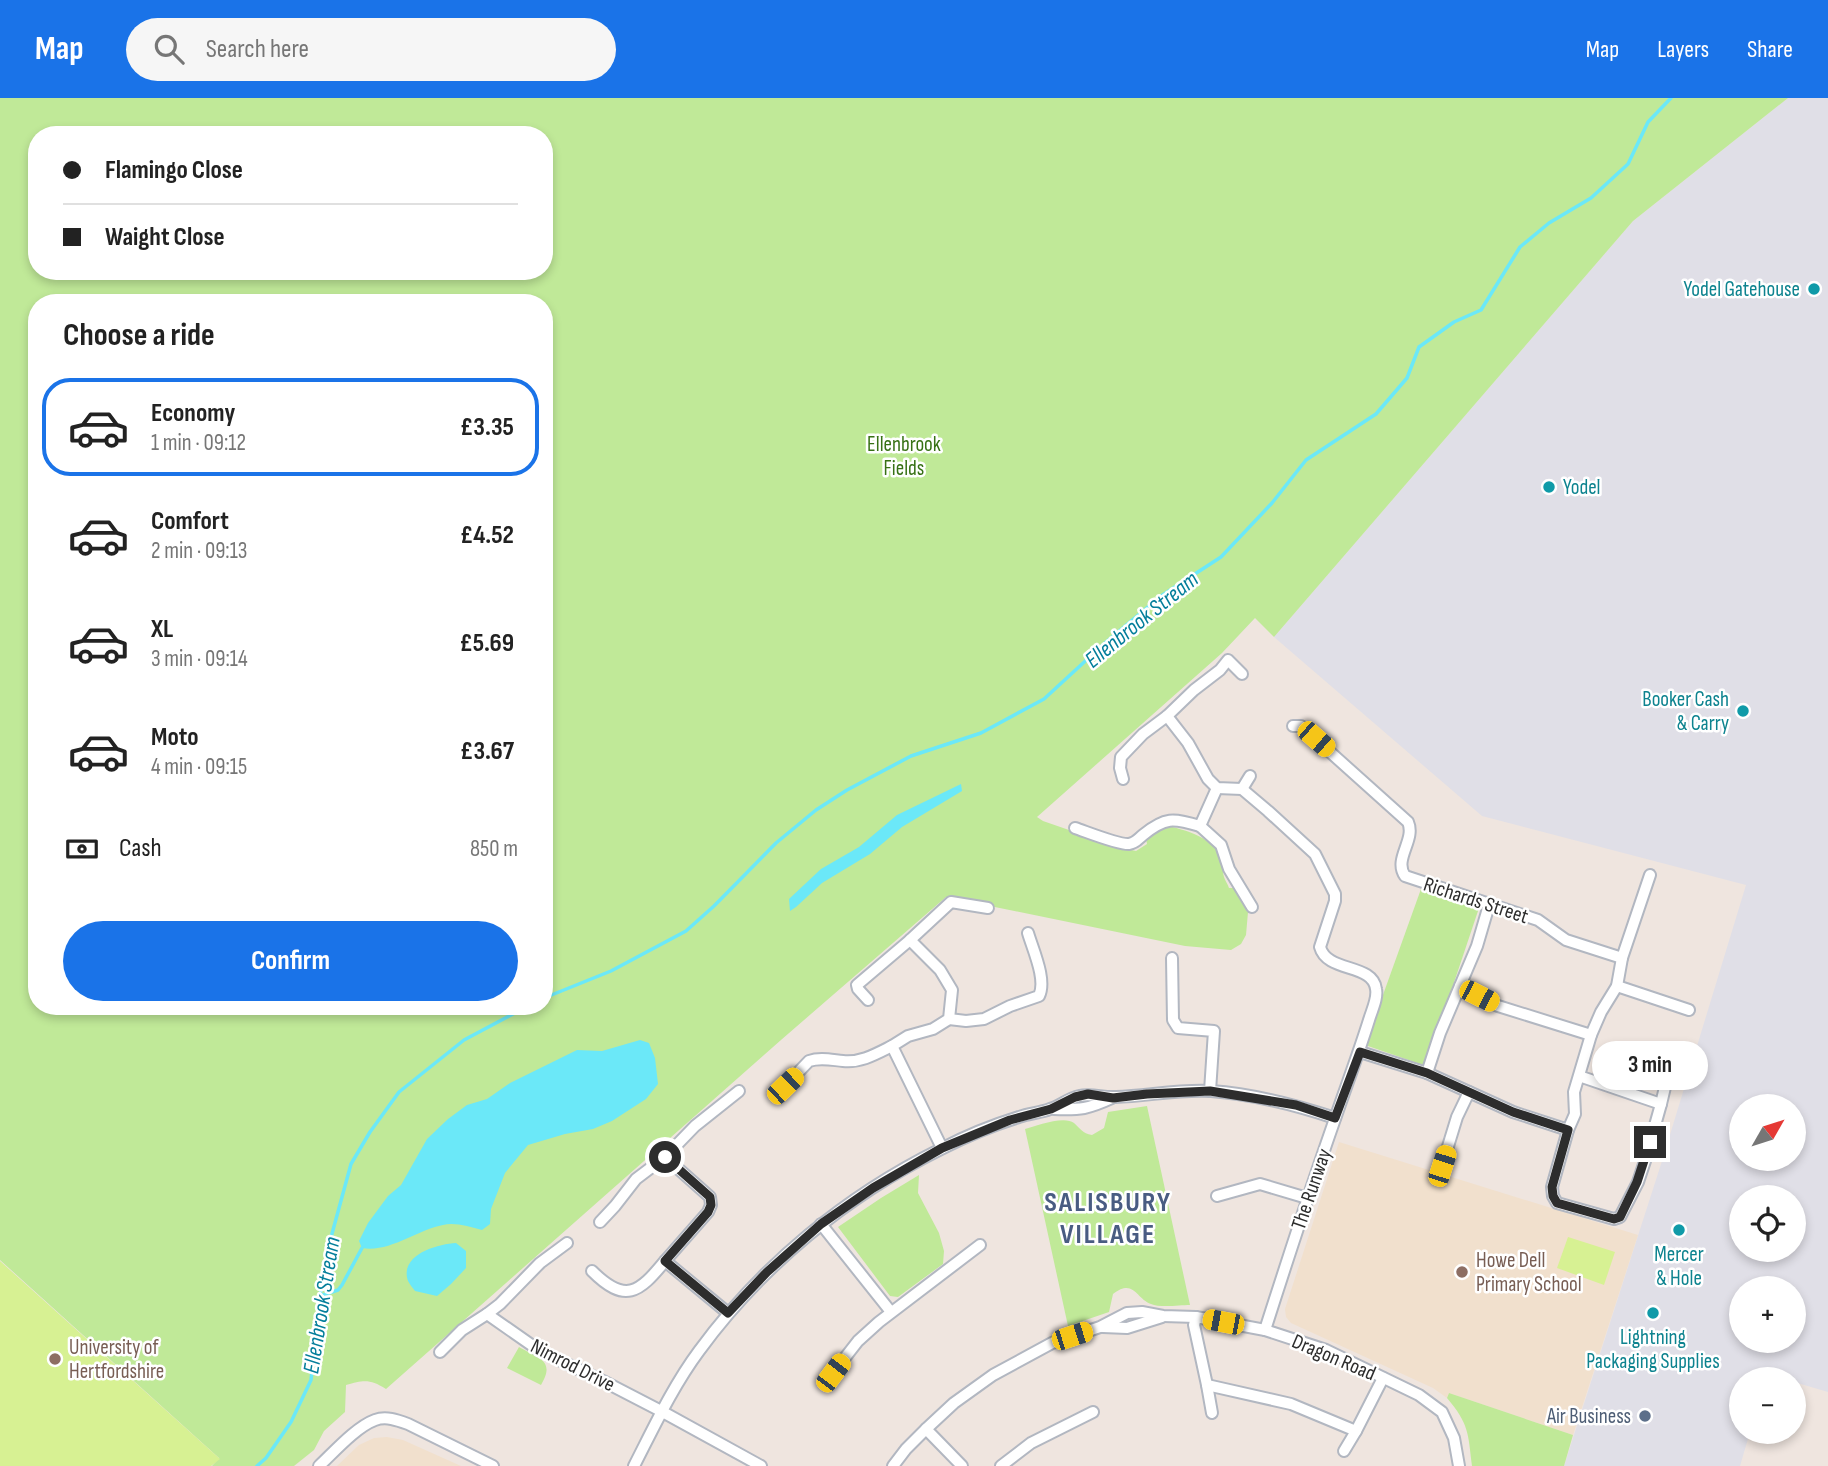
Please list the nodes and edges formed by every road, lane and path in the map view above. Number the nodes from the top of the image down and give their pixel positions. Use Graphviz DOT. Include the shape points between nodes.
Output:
graph roads {
  1 [pos="1241,674"];
  2 [pos="1167,716"];
  3 [pos="1293,726"];
  4 [pos="1250,776"];
  5 [pos="1123,779"];
  6 [pos="1216,788"];
  7 [pos="1242,789"];
  8 [pos="1200,826"];
  9 [pos="1075,828"];
  10 [pos="1650,875"];
  11 [pos="1489,905"];
  12 [pos="1252,907"];
  13 [pos="988,908"];
  14 [pos="1028,933"];
  15 [pos="911,940"];
  16 [pos="1172,958"];
  17 [pos="1622,958"];
  18 [pos="1460,986"];
  19 [pos="1617,986"];
  20 [pos="868,1000"];
  21 [pos="1689,1010"];
  22 [pos="949,1019"];
  23 [pos="1591,1035"];
  24 [pos="892,1046"];
  25 [pos="1360,1052"];
  26 [pos="1427,1073"];
  27 [pos="1579,1076"];
  28 [pos="1666,1083"];
  29 [pos="785,1086"];
  30 [pos="739,1091"];
  31 [pos="1210,1091"];
  32 [pos="1469,1092"];
  33 [pos="1661,1104"];
  34 [pos="1335,1118"];
  35 [pos="1568,1130"];
  36 [pos="942,1148"];
  37 [pos="665,1157"];
  38 [pos="1442,1166"];
  39 [pos="1217,1196"];
  40 [pos="1307,1198"];
  41 [pos="600,1222"];
  42 [pos="821,1224"];
  43 [pos="567,1243"];
  44 [pos="980,1245"];
  45 [pos="665,1261"];
  46 [pos="592,1271"];
  47 [pos="891,1312"];
  48 [pos="728,1313"];
  49 [pos="487,1314"];
  50 [pos="1196,1317"];
  51 [pos="1265,1329"];
  52 [pos="440,1352"];
  53 [pos="833,1373"];
  54 [pos="1383,1378"];
  55 [pos="1207,1385"];
  56 [pos="661,1411"];
  57 [pos="1093,1412"];
  58 [pos="1212,1413"];
  59 [pos="926,1429"];
  60 [pos="1356,1431"];
  61 [pos="1344,1451"];
  62 [pos="319,1466"];
  63 [pos="493,1466"];
  64 [pos="634,1466"];
  65 [pos="761,1466"];
  66 [pos="893,1466"];
  67 [pos="962,1466"];
  68 [pos="1001,1466"];
  69 [pos="1459,1466"];
  1 -- 2 [label="street" via="1228,660"];
  2 -- 5 [label="street" via="1121,757"];
  2 -- 6 [label="street"];
  3 -- 11 [label="street, Richards Street" via="1301,726 1408,821 1410,834 1401,868 1405,876"];
  4 -- 7 [label="street"];
  6 -- 7 [label="street"];
  6 -- 8 [label="street"];
  7 -- 25 [label="street, The Runway" via="1315,854 1335,894 1320,947 1325,958 1375,982 1377,992"];
  8 -- 9 [label="street" via="1167,820 1133,844"];
  8 -- 12 [label="street" via="1221,845 1229,869"];
  10 -- 17 [label="street"];
  11 -- 17 [label="street, Richards Street" via="1538,920 1566,940"];
  11 -- 18 [label="street"];
  13 -- 15 [label="street" via="951,902"];
  14 -- 22 [label="street" via="1041,979 1039,996 984,1019"];
  15 -- 20 [label="street" via="857,985"];
  15 -- 22 [label="street" via="952,990"];
  16 -- 31 [label="street" via="1173,1020 1185,1030 1214,1031"];
  17 -- 19 [label="street"];
  18 -- 23 [label="street" via="1498,1006"];
  18 -- 26 [label="street"];
  19 -- 21 [label="street"];
  19 -- 23 [label="street"];
  22 -- 24 [label="street"];
  23 -- 27 [label="street"];
  24 -- 29 [label="street" via="867,1059 809,1061"];
  24 -- 36 [label="street"];
  25 -- 26 [label="street"];
  25 -- 34 [label="street, The Runway"];
  26 -- 32 [label="street"];
  27 -- 33 [label="street"];
  27 -- 35 [label="street" via="1575,1114"];
  28 -- 33 [label="street"];
  30 -- 37 [label="street"];
  31 -- 34 [label="street" via="1296,1105"];
  31 -- 36 [label="street" via="1113,1098 1088,1094"];
  32 -- 35 [label="street"];
  32 -- 38 [label="street"];
  33 -- 35 [label="street" via="1637,1182 1620,1217 1614,1219 1557,1203 1553,1196"];
  34 -- 40 [label="street, The Runway"];
  36 -- 42 [label="street"];
  37 -- 41 [label="street" via="636,1179"];
  37 -- 45 [label="street" via="710,1197 711,1205"];
  39 -- 40 [label="street" via="1260,1184"];
  40 -- 51 [label="street, The Runway"];
  42 -- 47 [label="street"];
  42 -- 48 [label="street"];
  43 -- 49 [label="street"];
  44 -- 47 [label="street"];
  45 -- 46 [label="street" via="636,1290 618,1291"];
  45 -- 48 [label="street"];
  47 -- 53 [label="street" via="858,1341"];
  48 -- 56 [label="street"];
  49 -- 52 [label="street"];
  49 -- 56 [label="street, Nimrod Drive" via="540,1351"];
  50 -- 51 [label="street, Dragon Road"];
  50 -- 55 [label="street"];
  50 -- 59 [label="street, Dragon Road" via="1127,1313 1052,1343 993,1375"];
  51 -- 54 [label="street, Dragon Road" via="1326,1350"];
  54 -- 60 [label="street"];
  54 -- 69 [label="street, Dragon Road" via="1442,1412 1454,1438"];
  55 -- 58 [label="street"];
  55 -- 60 [label="street" via="1292,1404"];
  56 -- 64 [label="street"];
  56 -- 65 [label="street"];
  57 -- 68 [label="street" via="1031,1443"];
  59 -- 66 [label="street, Dragon Road"];
  59 -- 67 [label="street"];
  60 -- 61 [label="street"];
  62 -- 63 [label="street" via="356,1432 382,1419 408,1424"];
}
